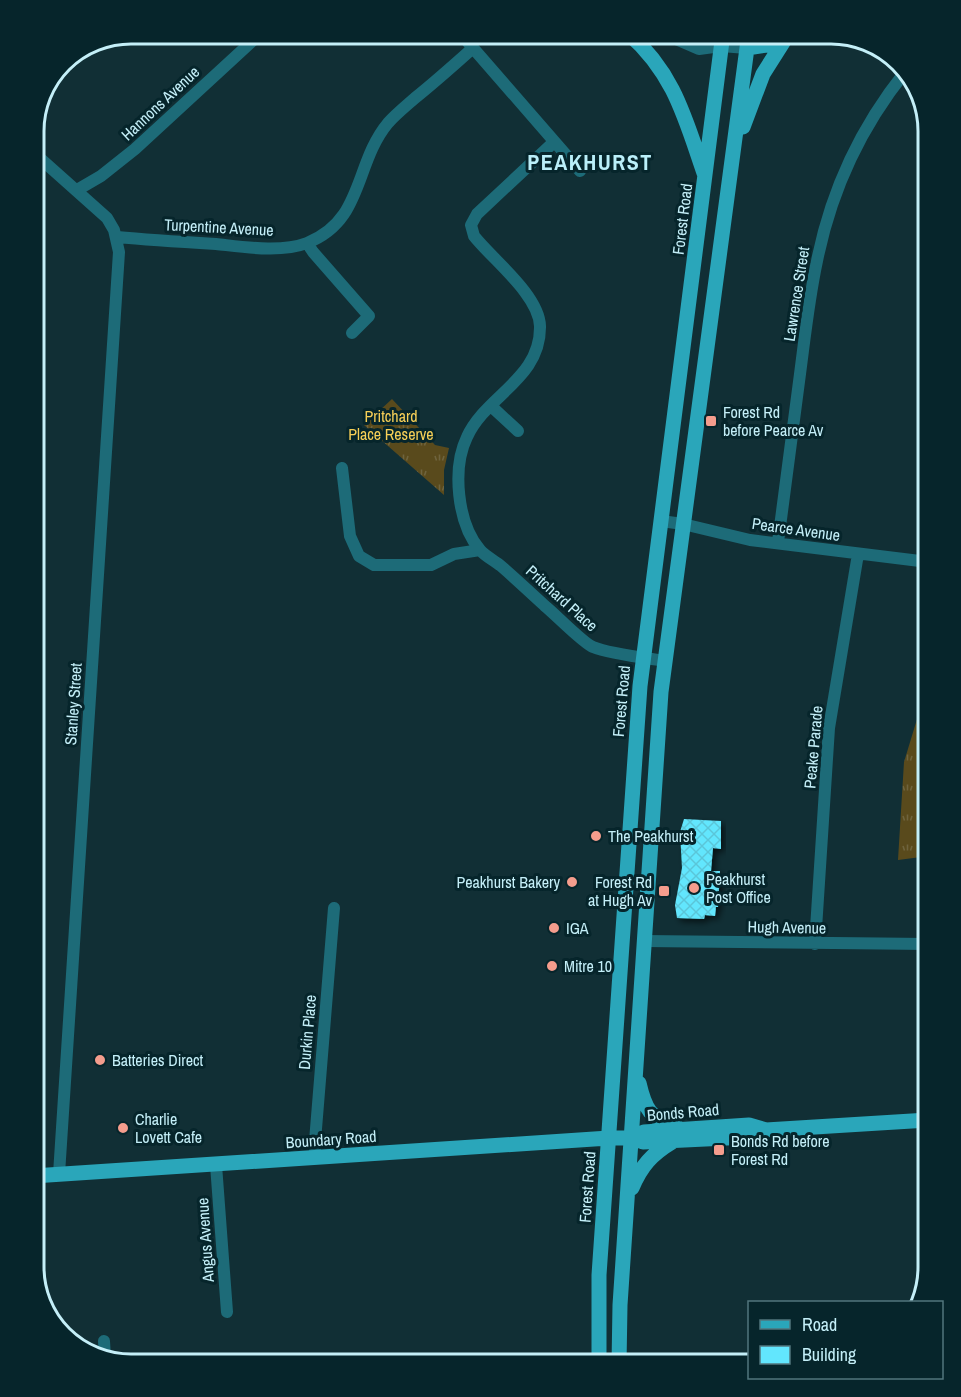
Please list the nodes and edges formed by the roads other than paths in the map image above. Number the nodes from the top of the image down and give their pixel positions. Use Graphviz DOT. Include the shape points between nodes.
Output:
graph roads {
  1 [pos="249,44"];
  2 [pos="470,44"];
  3 [pos="638,44"];
  4 [pos="687,44"];
  5 [pos="712,44"];
  6 [pos="722,44"];
  7 [pos="747,44"];
  8 [pos="782,44"];
  9 [pos="473,48"];
  10 [pos="901,79"];
  11 [pos="554,142"];
  12 [pos="732,157"];
  13 [pos="44,162"];
  14 [pos="580,171"];
  15 [pos="705,176"];
  16 [pos="77,190"];
  17 [pos="117,237"];
  18 [pos="307,243"];
  19 [pos="352,333"];
  20 [pos="491,406"];
  21 [pos="518,431"];
  22 [pos="342,468"];
  23 [pos="661,521"];
  24 [pos="683,524"];
  25 [pos="778,542"];
  26 [pos="480,550"];
  27 [pos="858,554"];
  28 [pos="918,561"];
  29 [pos="643,657"];
  30 [pos="665,661"];
  31 [pos="334,908"];
  32 [pos="645,941"];
  33 [pos="815,944"];
  34 [pos="918,944"];
  35 [pos="636,1068"];
  36 [pos="918,1121"];
  37 [pos="679,1135"];
  38 [pos="609,1138"];
  39 [pos="632,1138"];
  40 [pos="315,1158"];
  41 [pos="216,1165"];
  42 [pos="58,1173"];
  43 [pos="44,1175"];
  44 [pos="627,1200"];
  45 [pos="227,1312"];
  46 [pos="104,1341"];
  47 [pos="105,1349"];
  48 [pos="599,1354"];
  49 [pos="619,1354"];
  1 -- 16 [label="street, Hannons Avenue" via="135,149"];
  2 -- 9 [label="street"];
  3 -- 15 [label="main road" via="677,98"];
  4 -- 5 [label="street" via="699,49"];
  6 -- 15 [label="main road, Forest Road"];
  7 -- 12 [label="main road"];
  8 -- 12 [label="main road" via="758,85"];
  9 -- 11 [label="street"];
  9 -- 18 [label="street, Turpentine Avenue" via="390,120 378,136 343,218"];
  10 -- 25 [label="street, Lawrence Street" via="849,160 820,245"];
  11 -- 14 [label="street"];
  11 -- 20 [label="street, Pritchard Place" via="477,214 471,225 474,236 533,303 540,324 534,357"];
  12 -- 24 [label="main road"];
  13 -- 16 [label="street"];
  15 -- 23 [label="main road, Forest Road"];
  16 -- 17 [label="street" via="107,218"];
  17 -- 18 [label="street, Turpentine Avenue" via="253,248"];
  17 -- 42 [label="street, Stanley Street" via="119,270"];
  18 -- 19 [label="street" via="369,316"];
  20 -- 21 [label="street"];
  20 -- 26 [label="street, Pritchard Place" via="468,434 458,477 465,518"];
  22 -- 26 [label="street" via="350,536 359,556 374,565 431,565 454,554"];
  23 -- 24 [label="street, Pearce Avenue"];
  23 -- 29 [label="main road, Forest Road"];
  24 -- 25 [label="street, Pearce Avenue" via="750,540"];
  24 -- 30 [label="main road"];
  25 -- 27 [label="street, Pearce Avenue"];
  26 -- 29 [label="street, Pritchard Place" via="592,647"];
  27 -- 28 [label="street, Pearce Avenue"];
  27 -- 33 [label="street, Peake Parade" via="829,728"];
  29 -- 30 [label="street, Pritchard Place"];
  29 -- 38 [label="main road, Forest Road"];
  30 -- 32 [label="main road"];
  31 -- 40 [label="street, Durkin Place"];
  32 -- 33 [label="street, Hugh Avenue"];
  32 -- 35 [label="main road"];
  33 -- 34 [label="street, Hugh Avenue"];
  35 -- 37 [label="main road" via="647,1109"];
  35 -- 39 [label="main road"];
  36 -- 37 [label="main road, Bonds Road" via="766,1130 748,1125"];
  37 -- 39 [label="main road, Bonds Road" via="644,1132"];
  37 -- 44 [label="main road" via="644,1163"];
  38 -- 39 [label="main road, Boundary Road"];
  38 -- 40 [label="main road, Boundary Road"];
  38 -- 48 [label="main road, Forest Road" via="598,1299"];
  39 -- 44 [label="main road"];
  40 -- 41 [label="main road, Boundary Road"];
  41 -- 42 [label="main road, Boundary Road"];
  41 -- 45 [label="street, Angus Avenue"];
  42 -- 43 [label="main road, Boundary Road"];
  44 -- 49 [label="main road"];
  46 -- 47 [label="street"];
}
